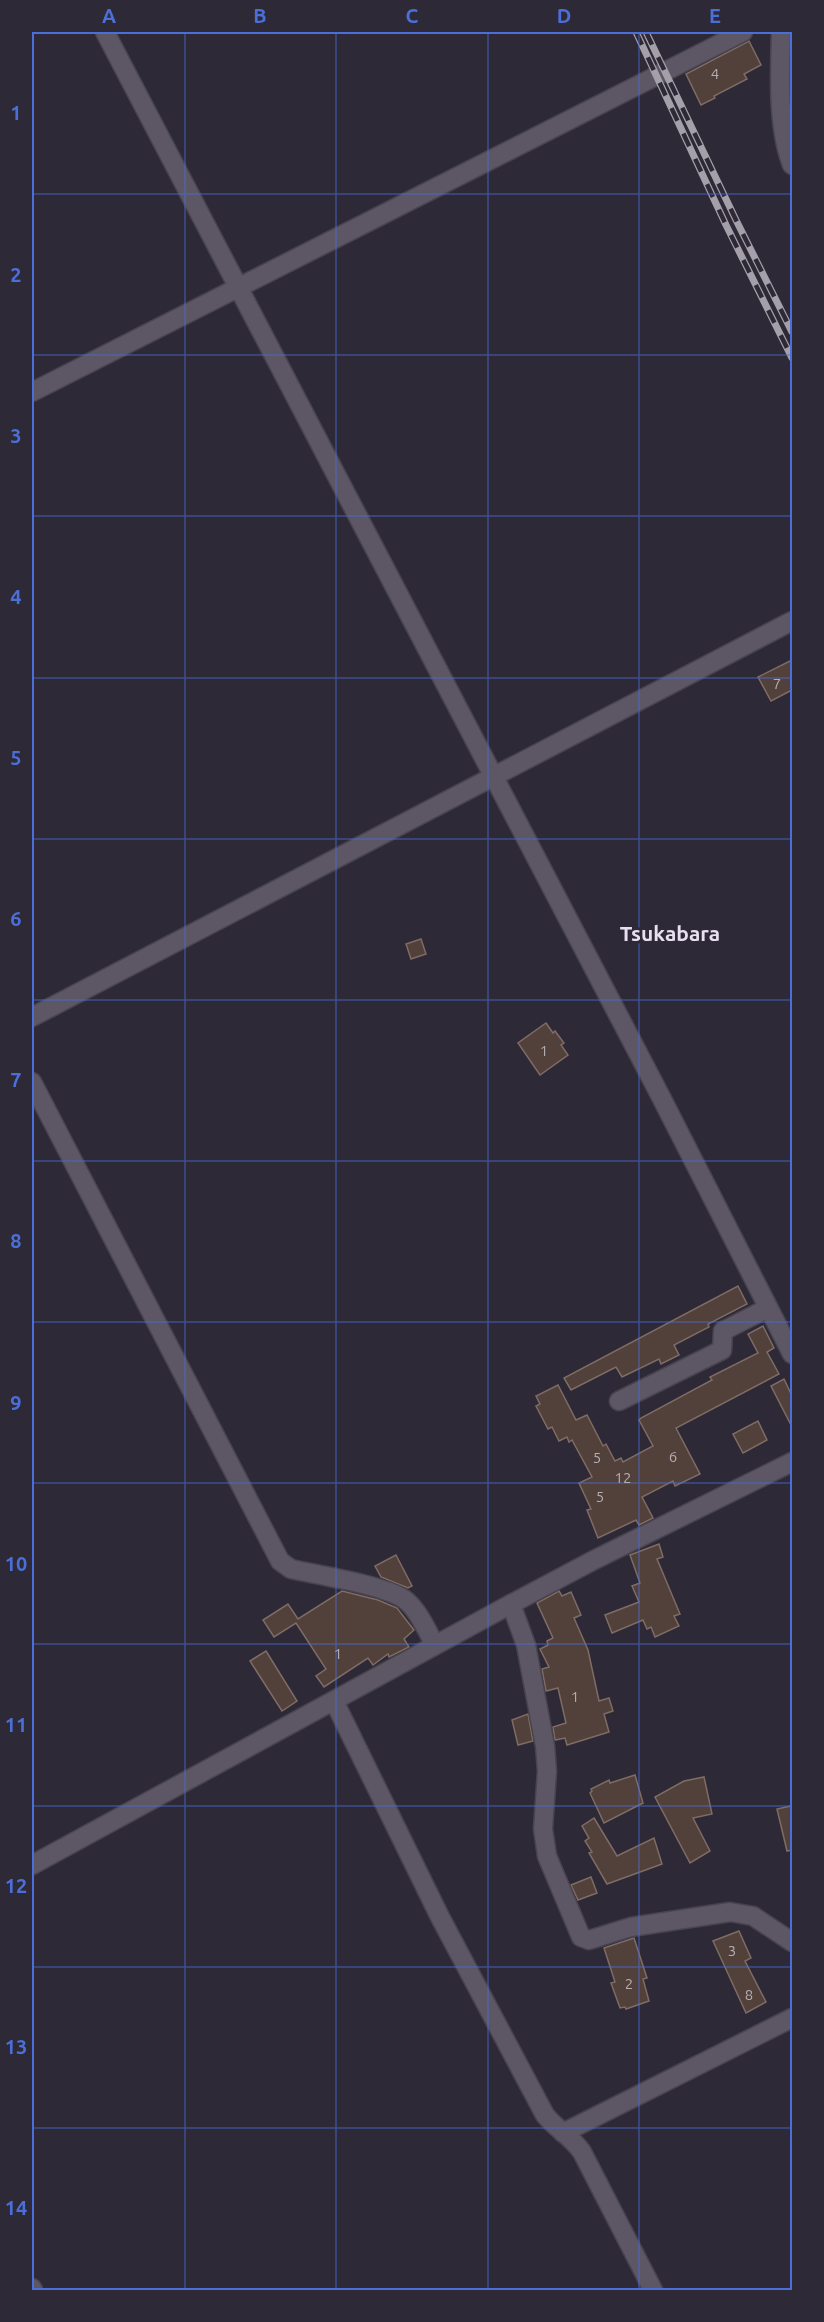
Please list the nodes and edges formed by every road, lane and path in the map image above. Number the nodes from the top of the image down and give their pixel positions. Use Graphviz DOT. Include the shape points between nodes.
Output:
graph roads {
  1 [pos="105,32"];
  2 [pos="743,32"];
  3 [pos="781,32"];
  4 [pos="792,165"];
  5 [pos="237,286"];
  6 [pos="32,392"];
  7 [pos="792,621"];
  8 [pos="493,777"];
  9 [pos="32,1017"];
  10 [pos="32,1082"];
  11 [pos="768,1308"];
  12 [pos="792,1354"];
  13 [pos="619,1401"];
  14 [pos="792,1462"];
  15 [pos="511,1604"];
  16 [pos="435,1645"];
  17 [pos="334,1701"];
  18 [pos="32,1864"];
  19 [pos="792,1942"];
  20 [pos="792,2018"];
  21 [pos="564,2133"];
  22 [pos="653,2290"];
  1 -- 5 [label="street"];
  2 -- 5 [label="street"];
  3 -- 4 [label="street" via="783,126"];
  5 -- 6 [label="street"];
  5 -- 8 [label="street"];
  7 -- 8 [label="street"];
  8 -- 9 [label="street"];
  8 -- 11 [label="street"];
  10 -- 16 [label="street" via="280,1561 291,1569 375,1588 404,1599"];
  11 -- 12 [label="street"];
  11 -- 13 [label="street" via="723,1331 722,1350"];
  14 -- 15 [label="street"];
  15 -- 16 [label="street"];
  15 -- 19 [label="street" via="526,1645 545,1746 543,1829 547,1856 581,1937 589,1940 666,1920 730,1912 753,1916"];
  16 -- 17 [label="street"];
  17 -- 18 [label="street"];
  17 -- 21 [label="street" via="539,2105 553,2126"];
  20 -- 21 [label="street"];
  21 -- 22 [label="street" via="582,2152"];
}
